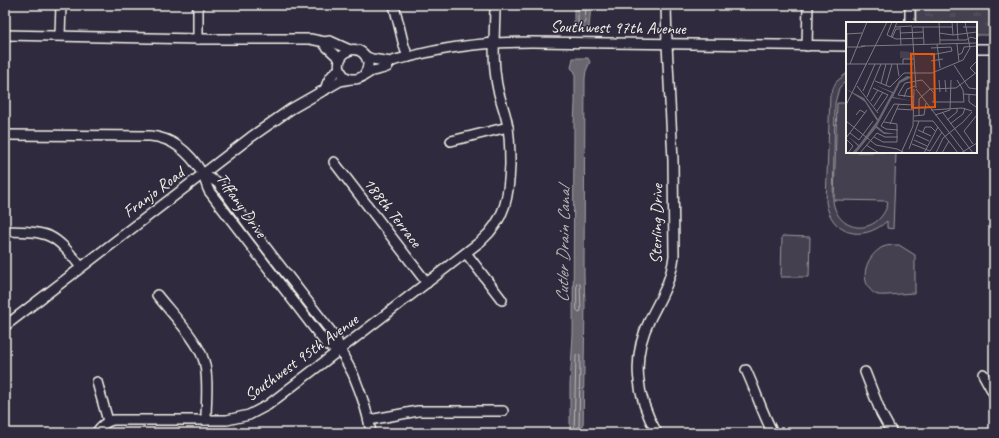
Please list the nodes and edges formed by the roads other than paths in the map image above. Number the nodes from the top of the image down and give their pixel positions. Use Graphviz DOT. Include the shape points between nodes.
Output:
graph roads {
  1 [pos="61,5"];
  2 [pos="198,5"];
  3 [pos="394,5"];
  4 [pos="494,5"];
  5 [pos="666,5"];
  6 [pos="808,5"];
  7 [pos="910,5"];
  8 [pos="910,22"];
  9 [pos="5,35"];
  10 [pos="60,35"];
  11 [pos="198,38"];
  12 [pos="325,42"];
  13 [pos="494,43"];
  14 [pos="666,44"];
  15 [pos="807,46"];
  16 [pos="846,46"];
  17 [pos="977,49"];
  18 [pos="994,49"];
  19 [pos="350,50"];
  20 [pos="367,57"];
  21 [pos="408,57"];
  22 [pos="340,59"];
  23 [pos="392,62"];
  24 [pos="340,69"];
  25 [pos="364,75"];
  26 [pos="350,79"];
  27 [pos="325,90"];
  28 [pos="508,127"];
  29 [pos="5,135"];
  30 [pos="451,141"];
  31 [pos="334,162"];
  32 [pos="202,174"];
  33 [pos="5,231"];
  34 [pos="466,253"];
  35 [pos="81,267"];
  36 [pos="427,283"];
  37 [pos="157,295"];
  38 [pos="502,300"];
  39 [pos="5,326"];
  40 [pos="339,351"];
  41 [pos="746,370"];
  42 [pos="865,372"];
  43 [pos="983,374"];
  44 [pos="97,382"];
  45 [pos="994,394"];
  46 [pos="503,411"];
  47 [pos="206,420"];
  48 [pos="369,420"];
  49 [pos="108,421"];
  50 [pos="96,433"];
  51 [pos="371,433"];
  52 [pos="657,433"];
  53 [pos="773,433"];
  54 [pos="892,433"];
  1 -- 10 [label="street"];
  2 -- 11 [label="street"];
  3 -- 21 [label="street"];
  4 -- 13 [label="street, Southwest 95th Avenue"];
  5 -- 14 [label="street, Sterling Drive"];
  6 -- 15 [label="street"];
  7 -- 8 [label="street"];
  9 -- 10 [label="street"];
  10 -- 11 [label="street"];
  11 -- 12 [label="street" via="310,39"];
  12 -- 19 [label="street" via="330,41"];
  12 -- 22 [label="street"];
  13 -- 14 [label="street, Southwest 97th Avenue"];
  13 -- 21 [label="street, Southwest 97th Avenue"];
  13 -- 28 [label="street, Southwest 95th Avenue" via="496,79"];
  14 -- 15 [label="street, Southwest 97th Avenue"];
  14 -- 52 [label="street, Sterling Drive" via="673,141 674,256 666,289 644,334 637,367 642,400"];
  15 -- 16 [label="street, Southwest 97th Avenue"];
  17 -- 18 [label="street"];
  19 -- 20 [label="street" via="360,50"];
  19 -- 22 [label="street"];
  20 -- 23 [label="street, Southwest 97th Avenue"];
  20 -- 25 [label="street" via="369,66"];
  21 -- 23 [label="street, Southwest 97th Avenue"];
  22 -- 24 [label="street"];
  23 -- 25 [label="street, Southwest 97th Avenue" via="387,67"];
  24 -- 26 [label="street"];
  24 -- 27 [label="street" via="329,80"];
  25 -- 26 [label="street" via="355,80"];
  26 -- 27 [label="street, Franjo Road" via="340,81"];
  27 -- 32 [label="street, Franjo Road" via="274,120"];
  28 -- 30 [label="street"];
  28 -- 34 [label="street, Southwest 95th Avenue" via="510,174 505,205 491,231"];
  29 -- 32 [label="street, Tiffany Drive" via="158,137 184,150"];
  31 -- 36 [label="street, 188th Terrace"];
  32 -- 35 [label="street, Franjo Road"];
  32 -- 40 [label="street, Tiffany Drive" via="209,191 302,313 327,344"];
  33 -- 35 [label="street" via="37,232 49,236 61,243"];
  34 -- 36 [label="street, Southwest 95th Avenue"];
  34 -- 38 [label="street"];
  35 -- 39 [label="street, Franjo Road"];
  36 -- 40 [label="street, Southwest 95th Avenue"];
  37 -- 47 [label="street" via="192,339 204,360"];
  40 -- 47 [label="street, Southwest 95th Avenue" via="255,412 235,419"];
  40 -- 48 [label="street, Tiffany Drive" via="356,382"];
  41 -- 53 [label="street"];
  42 -- 54 [label="street"];
  43 -- 45 [label="street"];
  44 -- 49 [label="street"];
  46 -- 48 [label="street" via="418,411"];
  47 -- 49 [label="street, Southwest 95th Avenue"];
  48 -- 51 [label="street, Tiffany Drive"];
  49 -- 50 [label="street"];
}
